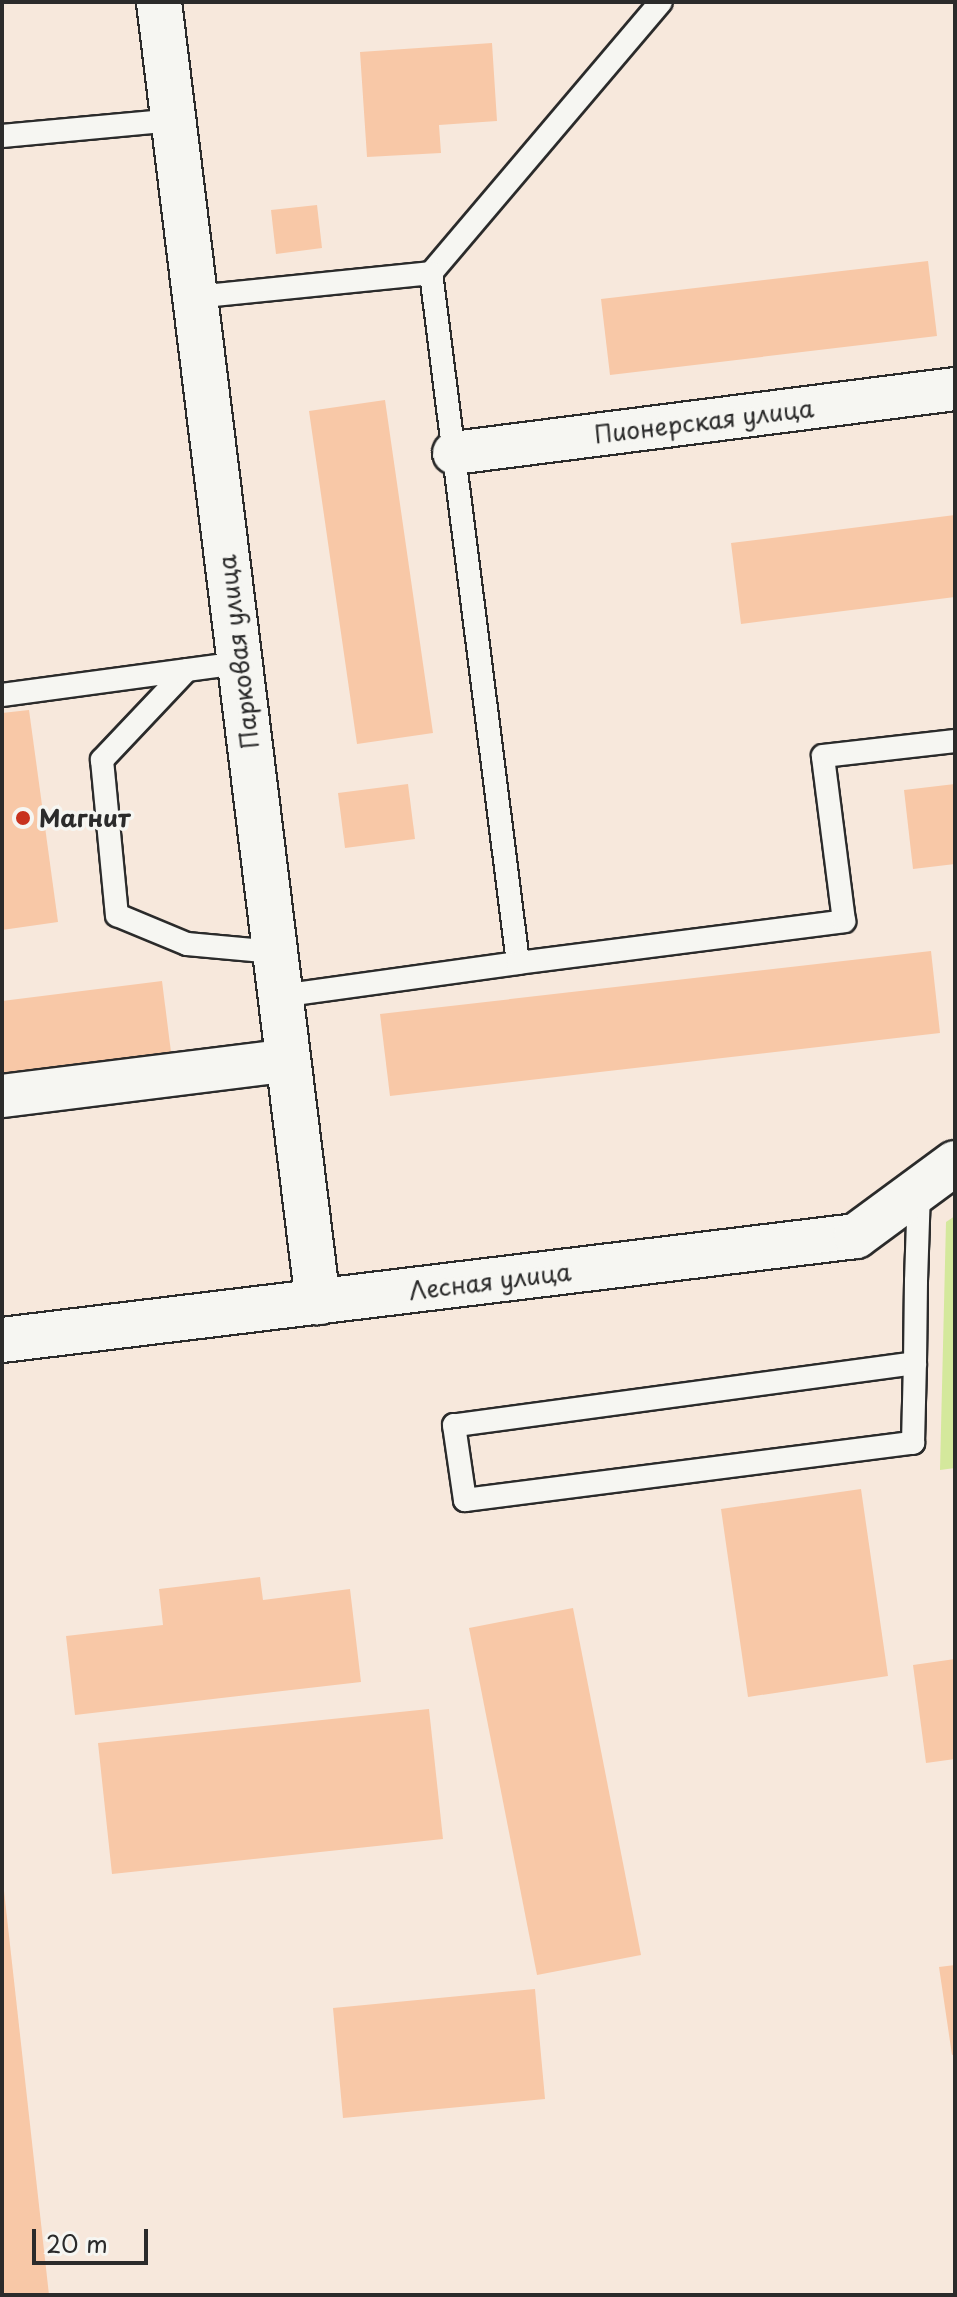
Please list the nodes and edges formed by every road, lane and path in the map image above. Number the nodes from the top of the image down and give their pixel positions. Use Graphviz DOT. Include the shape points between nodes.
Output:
graph roads {
  1 [pos="159,2"];
  2 [pos="661,2"];
  3 [pos="173,120"];
  4 [pos="2,136"];
  5 [pos="431,273"];
  6 [pos="195,297"];
  7 [pos="955,389"];
  8 [pos="454,453"];
  9 [pos="240,663"];
  10 [pos="187,670"];
  11 [pos="2,695"];
  12 [pos="955,741"];
  13 [pos="275,952"];
  14 [pos="518,963"];
  15 [pos="281,996"];
  16 [pos="289,1060"];
  17 [pos="2,1096"];
  18 [pos="955,1163"];
  19 [pos="919,1190"];
  20 [pos="318,1302"];
  21 [pos="2,1340"];
  22 [pos="915,1363"];
  1 -- 3 [label="street, Парковая улица"];
  2 -- 5 [label="lane"];
  3 -- 4 [label="lane"];
  3 -- 6 [label="street, Парковая улица"];
  5 -- 6 [label="lane"];
  5 -- 8 [label="lane"];
  6 -- 9 [label="street, Парковая улица"];
  7 -- 8 [label="street, Пионерская улица"];
  8 -- 14 [label="lane"];
  9 -- 10 [label="lane"];
  9 -- 13 [label="street, Парковая улица"];
  10 -- 11 [label="lane"];
  10 -- 13 [label="lane" via="102,760 117,915 187,944"];
  12 -- 14 [label="lane" via="823,756 844,921"];
  13 -- 15 [label="street, Парковая улица"];
  14 -- 15 [label="lane"];
  15 -- 16 [label="street, Парковая улица"];
  16 -- 17 [label="street"];
  16 -- 20 [label="street, Парковая улица"];
  18 -- 19 [label="street, Лесная улица"];
  19 -- 20 [label="street, Лесная улица" via="856,1236"];
  19 -- 22 [label="lane"];
  20 -- 21 [label="street, Лесная улица"];
  22 -- 22 [label="lane" via="913,1443 465,1500 454,1425"];
}
